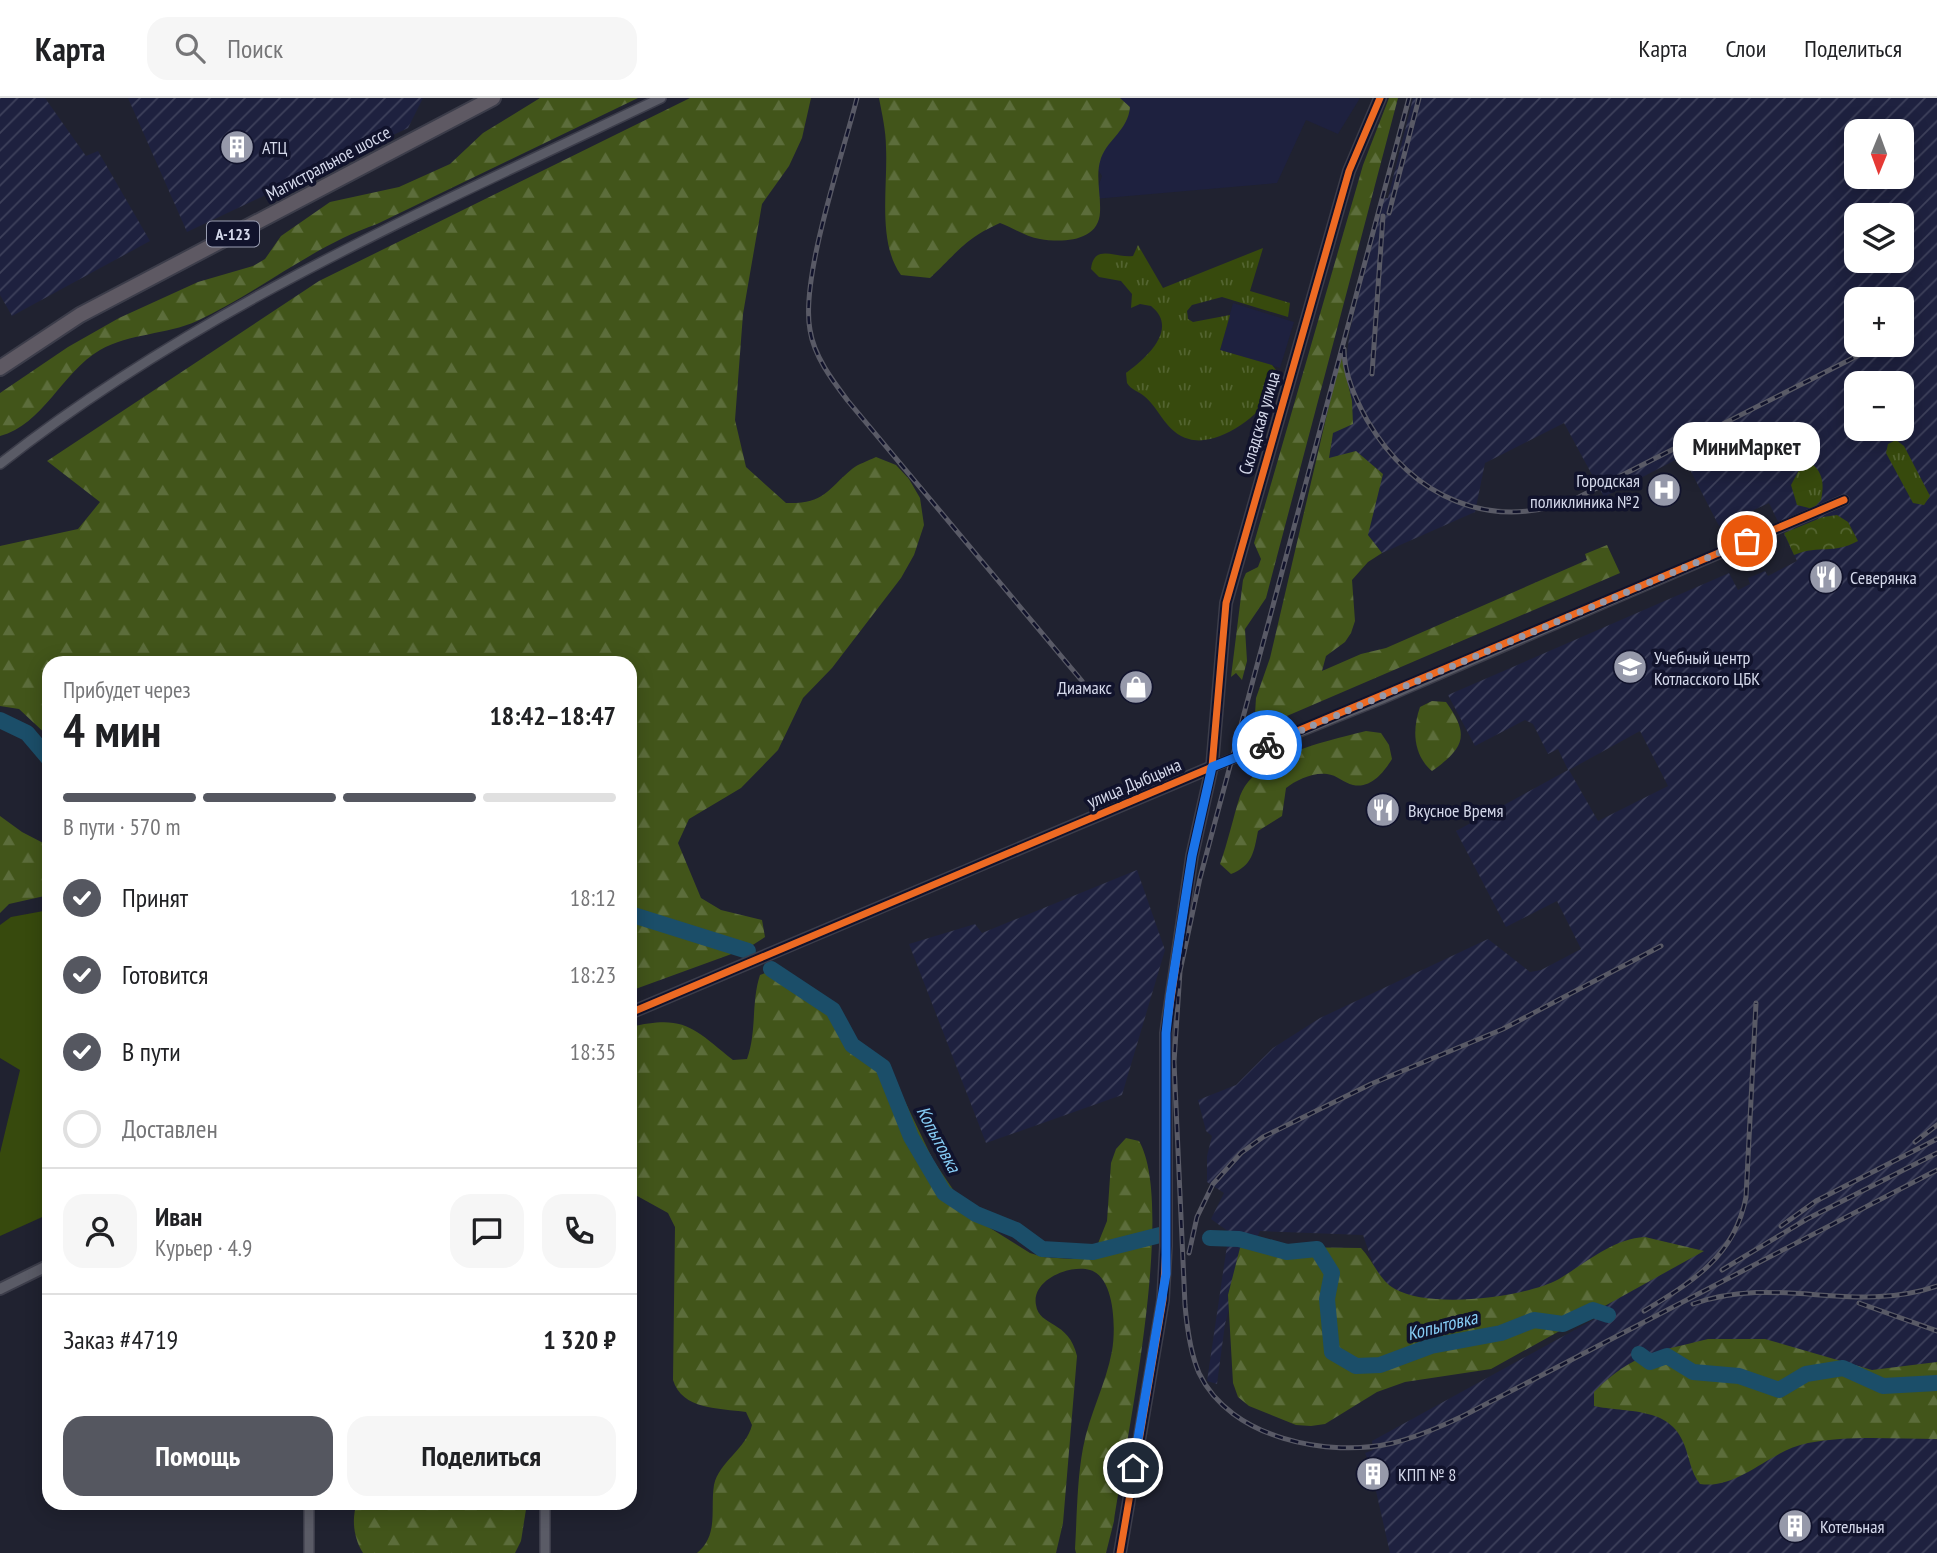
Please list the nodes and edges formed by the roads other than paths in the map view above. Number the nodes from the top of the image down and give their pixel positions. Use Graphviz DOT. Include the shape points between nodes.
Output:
graph roads {
  1 [pos="493,98"];
  2 [pos="661,98"];
  3 [pos="1380,98"];
  4 [pos="468,104"];
  5 [pos="0,368"];
  6 [pos="0,464"];
  7 [pos="1844,500"];
  8 [pos="1212,767"];
  9 [pos="637,1010"];
  10 [pos="42,1268"];
  11 [pos="0,1289"];
  12 [pos="309,1510"];
  13 [pos="545,1510"];
  14 [pos="309,1553"];
  15 [pos="545,1553"];
  16 [pos="1120,1553"];
  1 -- 4 [label="main road, Магистральное шоссе / А-123"];
  2 -- 6 [label="street" via="332,256 235,308 153,356"];
  3 -- 8 [label="street, Складская улица" via="1352,160 1226,603"];
  4 -- 5 [label="main road, Магистральное шоссе / А-123" via="80,315"];
  7 -- 8 [label="street, улица Дыбцына" via="1382,699"];
  8 -- 9 [label="street, улица Дыбцына"];
  8 -- 16 [label="street, Складская улица" via="1192,856 1170,997 1166,1274"];
  10 -- 11 [label="street"];
  12 -- 14 [label="street"];
  13 -- 15 [label="street"];
}
